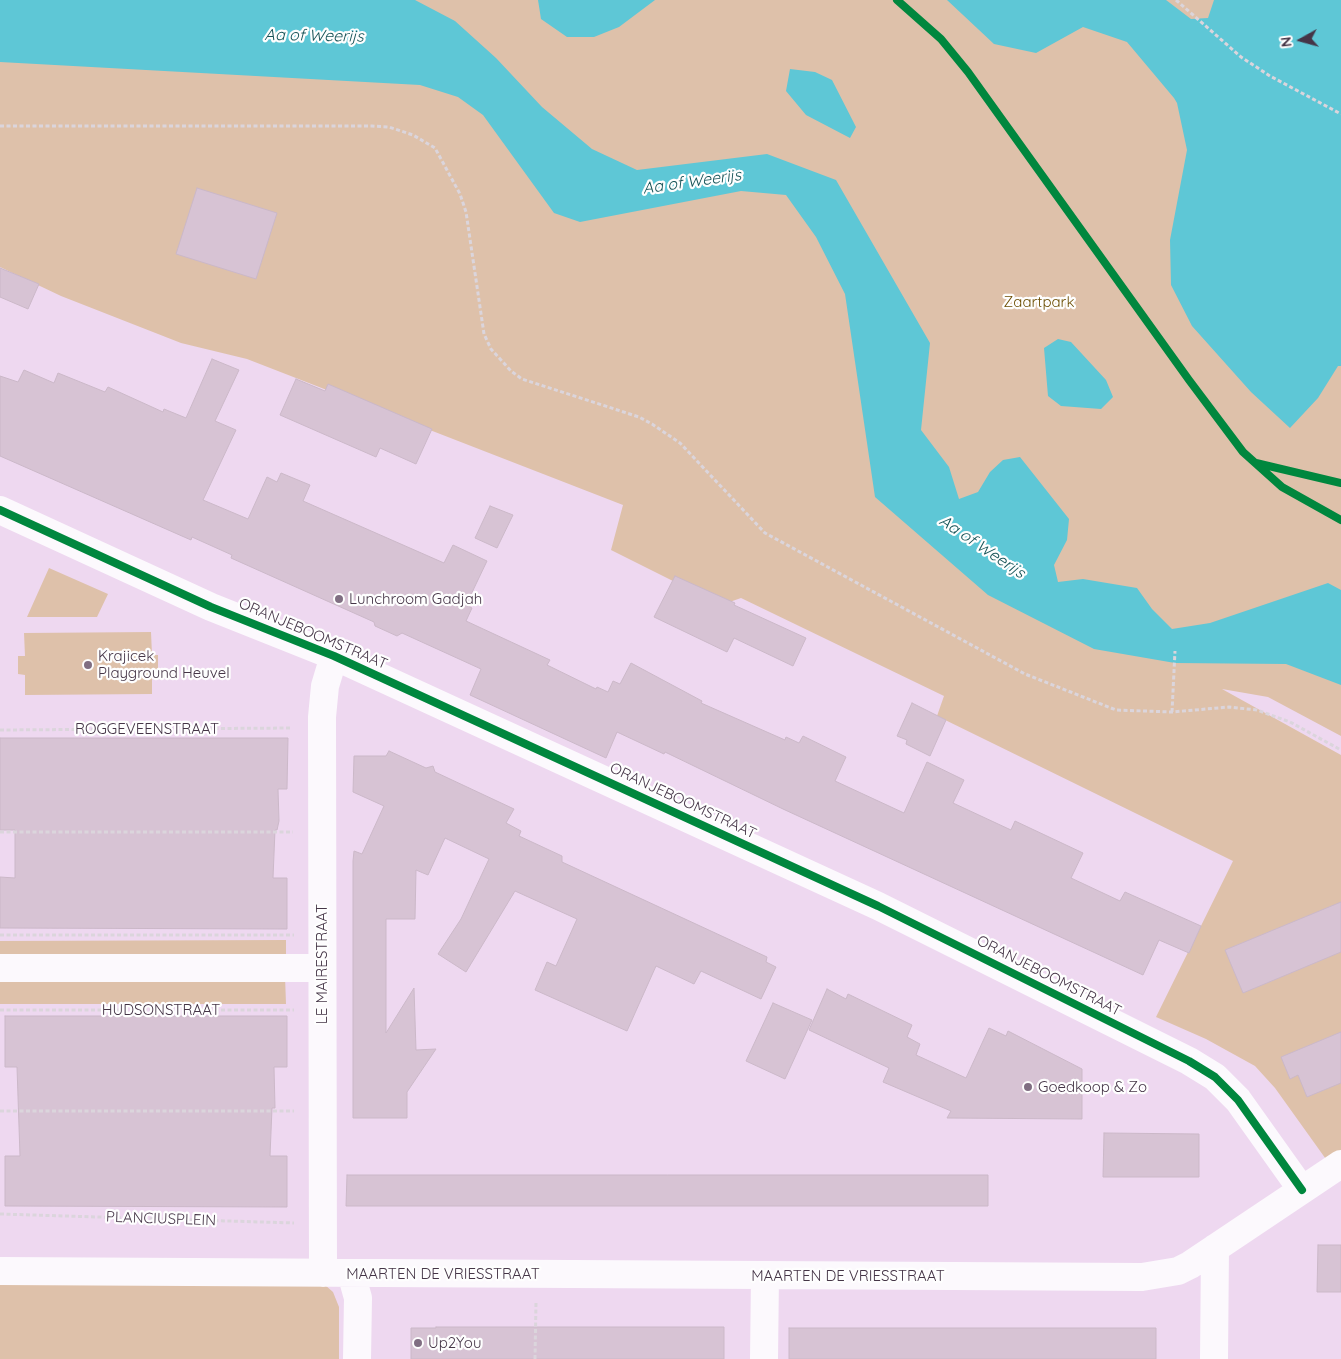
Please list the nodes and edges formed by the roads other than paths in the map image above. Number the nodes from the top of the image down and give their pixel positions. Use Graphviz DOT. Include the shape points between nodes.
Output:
graph roads {
  1 [pos="0,510"];
  2 [pos="334,656"];
  3 [pos="0,968"];
  4 [pos="322,968"];
  5 [pos="1341,1164"];
  6 [pos="1302,1190"];
  7 [pos="1215,1248"];
  8 [pos="0,1271"];
  9 [pos="322,1273"];
  10 [pos="351,1274"];
  11 [pos="765,1275"];
  12 [pos="357,1359"];
  13 [pos="764,1359"];
  14 [pos="1214,1359"];
  1 -- 2 [label="street, ORANJEBOOMSTRAAT" via="211,607"];
  2 -- 4 [label="street, LE MAIRESTRAAT" via="325,686 322,717"];
  2 -- 6 [label="street, ORANJEBOOMSTRAAT" via="878,906 1188,1061 1215,1078 1238,1100"];
  3 -- 4 [label="street"];
  4 -- 9 [label="street, LE MAIRESTRAAT"];
  5 -- 6 [label="street, MAARTEN DE VRIESSTRAAT"];
  6 -- 7 [label="street, MAARTEN DE VRIESSTRAAT"];
  7 -- 11 [label="street, MAARTEN DE VRIESSTRAAT" via="1178,1272 1142,1278"];
  7 -- 14 [label="street"];
  8 -- 9 [label="street"];
  9 -- 10 [label="street, MAARTEN DE VRIESSTRAAT"];
  10 -- 11 [label="street, MAARTEN DE VRIESSTRAAT"];
  10 -- 12 [label="street" via="358,1298"];
  11 -- 13 [label="street"];
}
